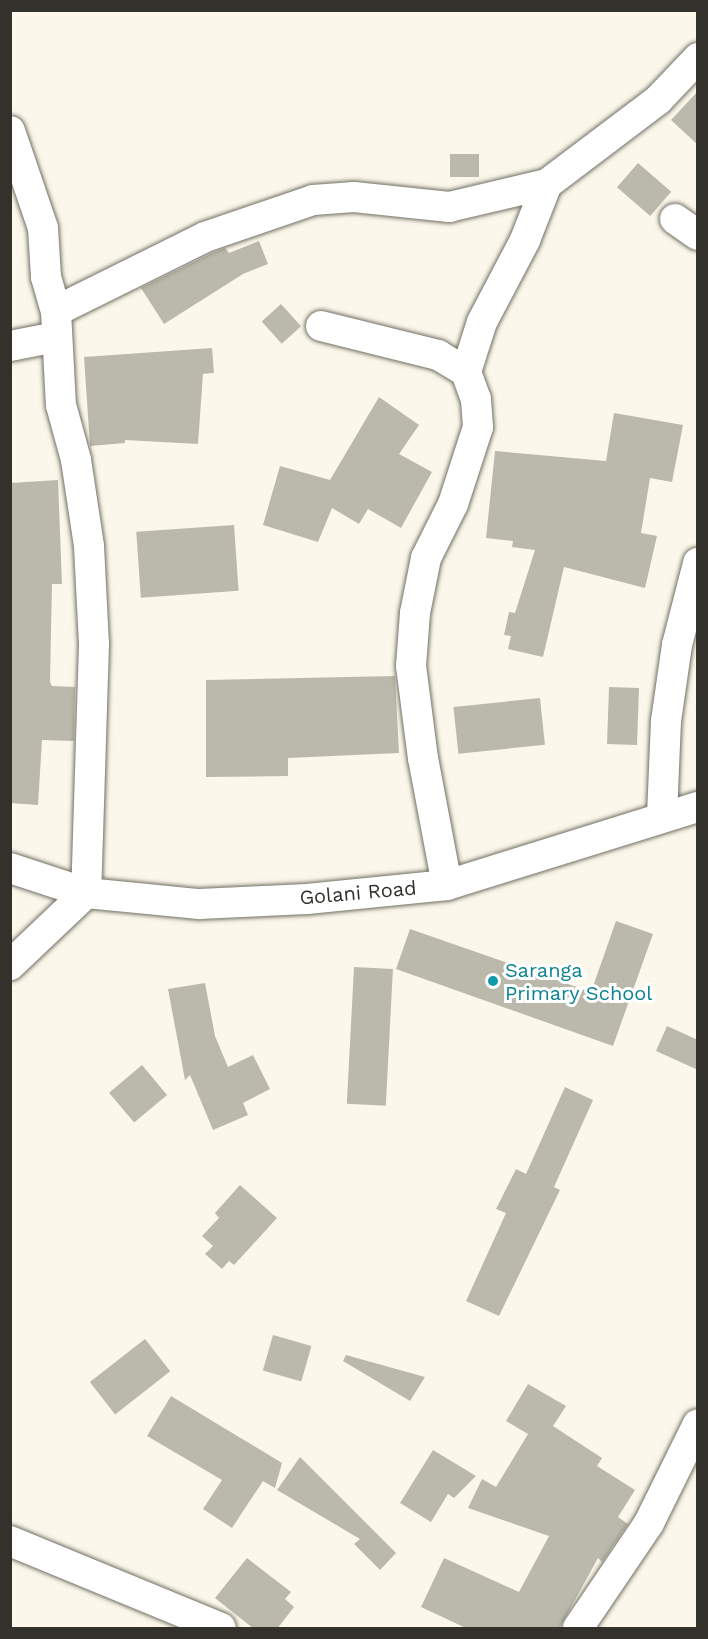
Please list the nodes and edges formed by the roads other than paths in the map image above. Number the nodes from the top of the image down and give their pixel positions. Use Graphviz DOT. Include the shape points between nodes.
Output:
graph roads {
  1 [pos="698,58"];
  2 [pos="10,131"];
  3 [pos="547,184"];
  4 [pos="56,324"];
  5 [pos="321,326"];
  6 [pos="10,346"];
  7 [pos="466,372"];
  8 [pos="698,563"];
  9 [pos="698,807"];
  10 [pos="662,816"];
  11 [pos="10,868"];
  12 [pos="447,885"];
  13 [pos="86,893"];
  14 [pos="10,965"];
  15 [pos="698,1424"];
  16 [pos="10,1541"];
  17 [pos="221,1629"];
  18 [pos="578,1629"];
  1 -- 3 [label="street" via="632,121"];
  2 -- 4 [label="street" via="43,228 46,277"];
  3 -- 4 [label="street" via="449,207 354,197 313,200 204,237"];
  3 -- 7 [label="street" via="525,240 482,322"];
  4 -- 6 [label="street"];
  4 -- 13 [label="street" via="62,405 76,460 88,546 94,644"];
  5 -- 7 [label="street" via="438,355"];
  7 -- 12 [label="street" via="476,399 478,427 453,504 426,558 415,613 411,666 423,758"];
  8 -- 10 [label="street" via="677,645 666,721"];
  9 -- 10 [label="street, Golani Road"];
  10 -- 12 [label="street, Golani Road"];
  11 -- 13 [label="street, Golani Road"];
  12 -- 13 [label="street, Golani Road" via="199,904"];
  13 -- 14 [label="street"];
  15 -- 18 [label="street" via="649,1523"];
  16 -- 17 [label="street"];
}
